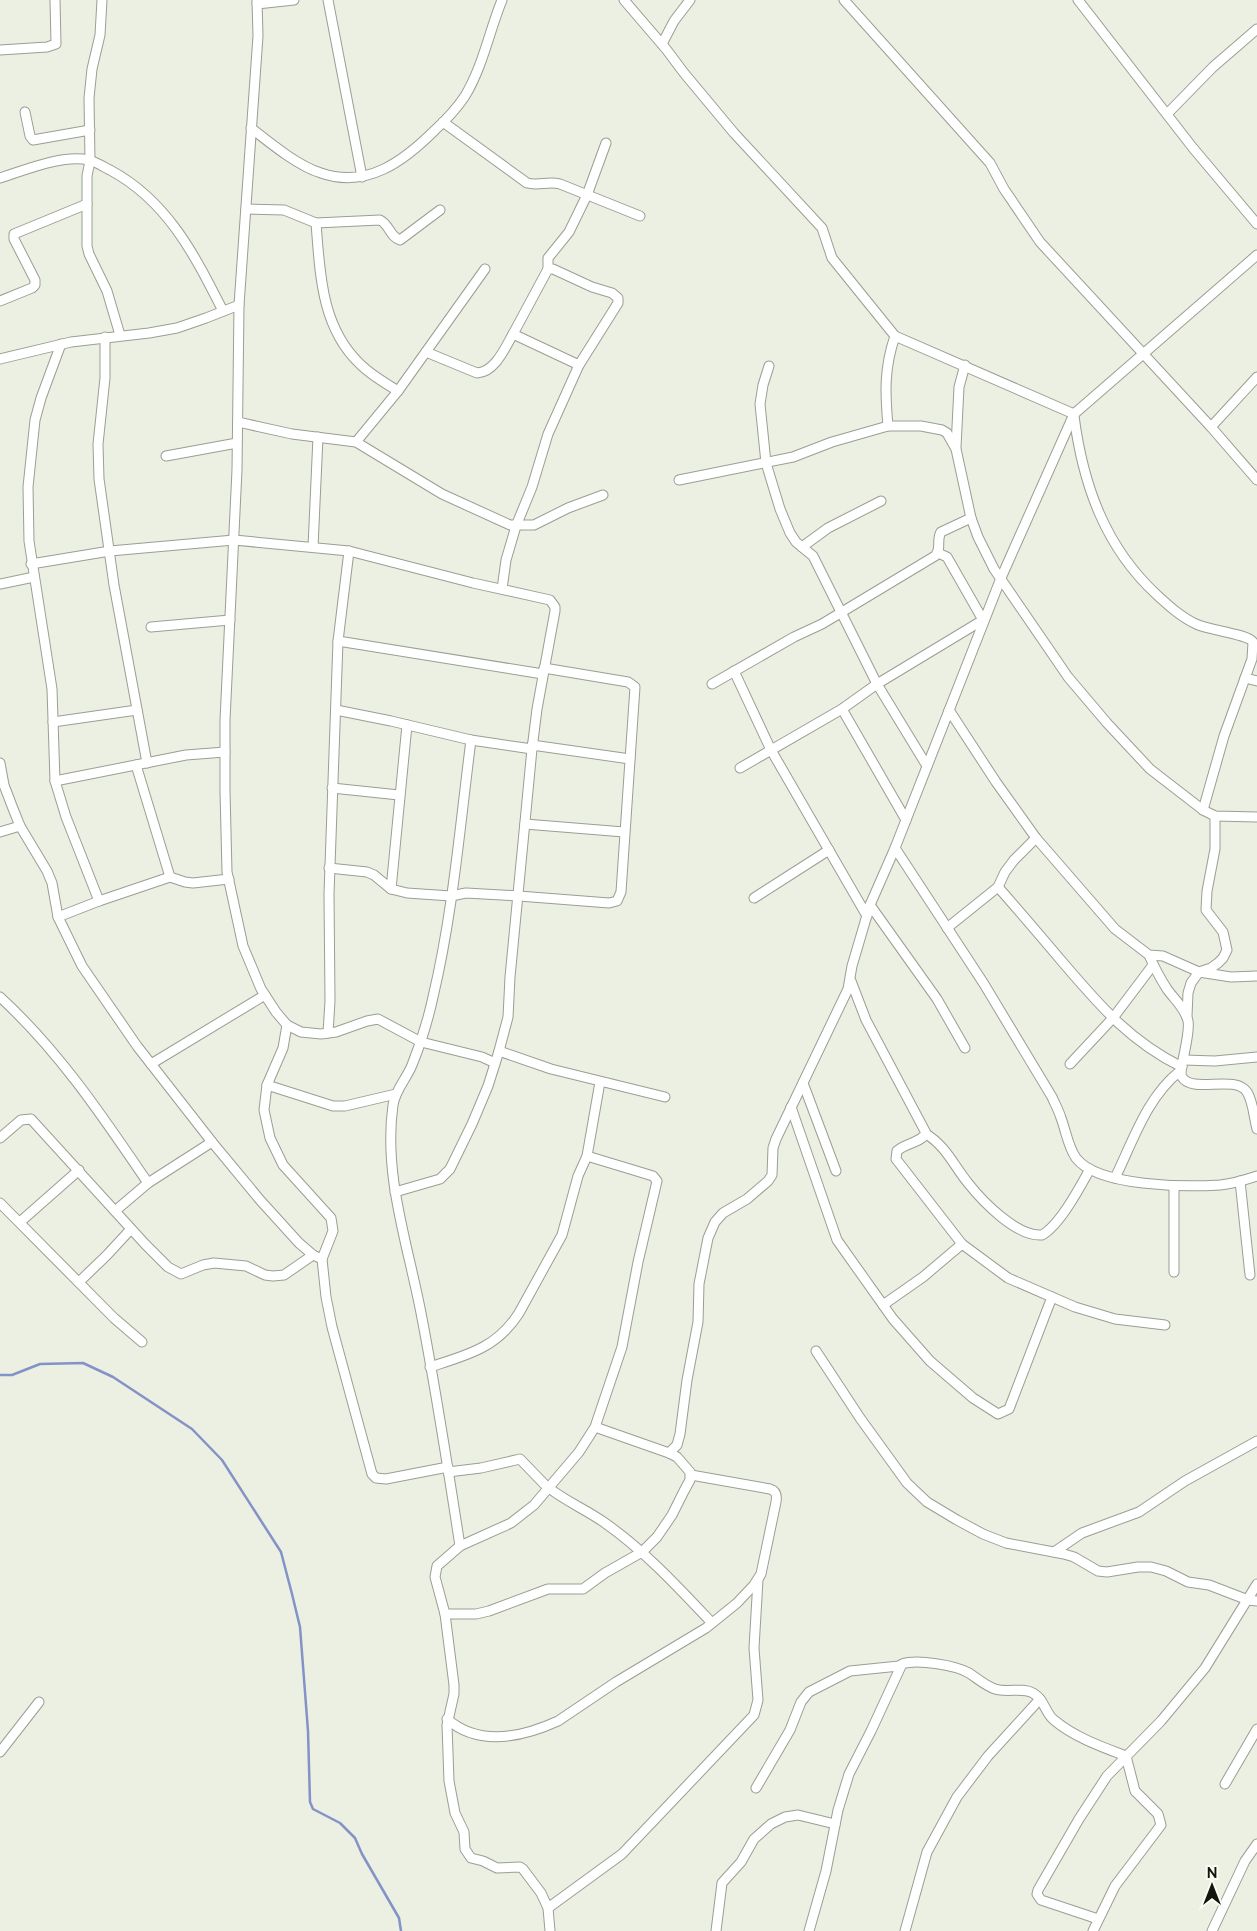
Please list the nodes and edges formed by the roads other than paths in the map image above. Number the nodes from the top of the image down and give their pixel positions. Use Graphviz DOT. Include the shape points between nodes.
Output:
graph roads {
  1 [pos="55,0"];
  2 [pos="102,0"];
  3 [pos="294,0"];
  4 [pos="328,0"];
  5 [pos="502,0"];
  6 [pos="624,0"];
  7 [pos="690,0"];
  8 [pos="844,0"];
  9 [pos="1078,0"];
  10 [pos="257,2"];
  11 [pos="1257,29"];
  12 [pos="662,44"];
  13 [pos="0,50"];
  14 [pos="25,112"];
  15 [pos="1166,114"];
  16 [pos="443,122"];
  17 [pos="251,128"];
  18 [pos="90,130"];
  19 [pos="606,143"];
  20 [pos="90,160"];
  21 [pos="362,177"];
  22 [pos="0,178"];
  23 [pos="587,195"];
  24 [pos="87,204"];
  25 [pos="246,209"];
  26 [pos="440,210"];
  27 [pos="640,216"];
  28 [pos="316,223"];
  29 [pos="1257,224"];
  30 [pos="1257,256"];
  31 [pos="485,268"];
  32 [pos="548,270"];
  33 [pos="0,300"];
  34 [pos="239,305"];
  35 [pos="223,311"];
  36 [pos="513,334"];
  37 [pos="120,335"];
  38 [pos="895,336"];
  39 [pos="105,337"];
  40 [pos="61,344"];
  41 [pos="426,352"];
  42 [pos="1143,355"];
  43 [pos="0,359"];
  44 [pos="579,365"];
  45 [pos="769,366"];
  46 [pos="965,366"];
  47 [pos="1257,377"];
  48 [pos="398,391"];
  49 [pos="1074,414"];
  50 [pos="238,422"];
  51 [pos="888,426"];
  52 [pos="1211,427"];
  53 [pos="318,437"];
  54 [pos="356,442"];
  55 [pos="237,443"];
  56 [pos="956,449"];
  57 [pos="166,456"];
  58 [pos="766,463"];
  59 [pos="679,480"];
  60 [pos="1257,480"];
  61 [pos="603,495"];
  62 [pos="881,501"];
  63 [pos="971,518"];
  64 [pos="516,526"];
  65 [pos="234,540"];
  66 [pos="313,547"];
  67 [pos="802,547"];
  68 [pos="349,550"];
  69 [pos="110,551"];
  70 [pos="938,553"];
  71 [pos="31,564"];
  72 [pos="34,577"];
  73 [pos="1000,578"];
  74 [pos="0,584"];
  75 [pos="502,590"];
  76 [pos="840,613"];
  77 [pos="230,620"];
  78 [pos="983,620"];
  79 [pos="151,627"];
  80 [pos="338,641"];
  81 [pos="734,670"];
  82 [pos="544,671"];
  83 [pos="1245,678"];
  84 [pos="1257,681"];
  85 [pos="712,684"];
  86 [pos="877,684"];
  87 [pos="842,709"];
  88 [pos="137,710"];
  89 [pos="336,710"];
  90 [pos="949,710"];
  91 [pos="53,722"];
  92 [pos="407,725"];
  93 [pos="472,740"];
  94 [pos="532,747"];
  95 [pos="770,750"];
  96 [pos="225,752"];
  97 [pos="630,759"];
  98 [pos="0,763"];
  99 [pos="147,764"];
  100 [pos="136,765"];
  101 [pos="927,766"];
  102 [pos="740,768"];
  103 [pos="56,781"];
  104 [pos="332,788"];
  105 [pos="399,795"];
  106 [pos="1203,810"];
  107 [pos="1215,816"];
  108 [pos="1257,817"];
  109 [pos="906,820"];
  110 [pos="525,824"];
  111 [pos="20,826"];
  112 [pos="0,832"];
  113 [pos="624,832"];
  114 [pos="1036,838"];
  115 [pos="895,848"];
  116 [pos="829,850"];
  117 [pos="329,868"];
  118 [pos="170,877"];
  119 [pos="229,879"];
  120 [pos="998,887"];
  121 [pos="391,889"];
  122 [pos="451,896"];
  123 [pos="519,896"];
  124 [pos="754,898"];
  125 [pos="99,901"];
  126 [pos="870,906"];
  127 [pos="868,916"];
  128 [pos="58,917"];
  129 [pos="947,928"];
  130 [pos="1149,955"];
  131 [pos="1153,965"];
  132 [pos="1199,972"];
  133 [pos="1257,976"];
  134 [pos="850,979"];
  135 [pos="265,995"];
  136 [pos="0,997"];
  137 [pos="1186,1016"];
  138 [pos="1113,1018"];
  139 [pos="287,1025"];
  140 [pos="328,1033"];
  141 [pos="421,1042"];
  142 [pos="965,1048"];
  143 [pos="499,1051"];
  144 [pos="1257,1057"];
  145 [pos="151,1064"];
  146 [pos="495,1064"];
  147 [pos="1070,1064"];
  148 [pos="1182,1066"];
  149 [pos="600,1082"];
  150 [pos="802,1083"];
  151 [pos="267,1085"];
  152 [pos="396,1094"];
  153 [pos="666,1096"];
  154 [pos="791,1107"];
  155 [pos="1257,1129"];
  156 [pos="926,1134"];
  157 [pos="0,1138"];
  158 [pos="212,1142"];
  159 [pos="587,1156"];
  160 [pos="1090,1169"];
  161 [pos="78,1170"];
  162 [pos="836,1172"];
  163 [pos="1257,1176"];
  164 [pos="1115,1178"];
  165 [pos="1240,1181"];
  166 [pos="148,1183"];
  167 [pos="1174,1186"];
  168 [pos="395,1192"];
  169 [pos="0,1203"];
  170 [pos="115,1211"];
  171 [pos="20,1222"];
  172 [pos="131,1229"];
  173 [pos="962,1244"];
  174 [pos="318,1257"];
  175 [pos="1174,1272"];
  176 [pos="1250,1275"];
  177 [pos="79,1282"];
  178 [pos="1052,1297"];
  179 [pos="883,1305"];
  180 [pos="1165,1325"];
  181 [pos="142,1342"];
  182 [pos="816,1351"];
  183 [pos="430,1367"];
  184 [pos="595,1427"];
  185 [pos="1257,1441"];
  186 [pos="669,1453"];
  187 [pos="448,1470"];
  188 [pos="691,1475"];
  189 [pos="549,1488"];
  190 [pos="460,1546"];
  191 [pos="642,1552"];
  192 [pos="1054,1552"];
  193 [pos="758,1580"];
  194 [pos="1257,1584"];
  195 [pos="1252,1600"];
  196 [pos="445,1614"];
  197 [pos="712,1623"];
  198 [pos="900,1666"];
  199 [pos="1040,1698"];
  200 [pos="39,1702"];
  201 [pos="448,1719"];
  202 [pos="1257,1729"];
  203 [pos="0,1752"];
  204 [pos="1126,1756"];
  205 [pos="1225,1784"];
  206 [pos="756,1788"];
  207 [pos="835,1824"];
  208 [pos="1257,1844"];
  209 [pos="548,1908"];
  210 [pos="1098,1918"];
  211 [pos="550,1931"];
  212 [pos="716,1931"];
  213 [pos="809,1931"];
  214 [pos="905,1931"];
  215 [pos="1093,1931"];
  216 [pos="1212,1931"];
  1 -- 13 [label="street" via="56,44 47,48"];
  2 -- 18 [label="street" via="100,35 89,98"];
  3 -- 10 [label="street"];
  4 -- 21 [label="street"];
  5 -- 16 [label="street" via="484,56 465,96"];
  6 -- 12 [label="street"];
  7 -- 12 [label="street"];
  8 -- 42 [label="street" via="990,163 1040,242"];
  9 -- 15 [label="street"];
  10 -- 17 [label="street" via="258,36"];
  11 -- 15 [label="street" via="1213,66"];
  12 -- 38 [label="street" via="734,133 822,228 832,258"];
  14 -- 18 [label="street" via="33,140"];
  15 -- 29 [label="street"];
  16 -- 21 [label="street" via="400,162"];
  16 -- 23 [label="street" via="527,183 551,182"];
  17 -- 21 [label="street" via="276,148 321,173"];
  17 -- 25 [label="street"];
  18 -- 20 [label="street"];
  19 -- 23 [label="street"];
  20 -- 22 [label="street" via="63,160"];
  20 -- 24 [label="street"];
  20 -- 35 [label="street" via="122,177 143,194 180,233"];
  23 -- 27 [label="street"];
  23 -- 32 [label="street" via="569,232 548,258"];
  24 -- 33 [label="street" via="14,234 35,284"];
  24 -- 37 [label="street" via="89,254 107,291"];
  25 -- 28 [label="street" via="284,210"];
  25 -- 34 [label="street"];
  26 -- 28 [label="street" via="400,240 382,221"];
  28 -- 48 [label="street" via="323,294 332,323 346,348 361,365"];
  30 -- 42 [label="street"];
  31 -- 41 [label="street"];
  32 -- 36 [label="street"];
  32 -- 44 [label="street" via="553,268 612,293 619,300"];
  34 -- 35 [label="street"];
  34 -- 50 [label="street"];
  35 -- 37 [label="street" via="177,328"];
  36 -- 41 [label="street" via="490,368 482,372"];
  36 -- 44 [label="street"];
  37 -- 39 [label="street"];
  38 -- 46 [label="street"];
  38 -- 51 [label="street" via="886,371"];
  39 -- 40 [label="street"];
  39 -- 69 [label="street" via="105,378 98,444 99,478"];
  40 -- 43 [label="street"];
  40 -- 71 [label="street" via="41,398 32,446 28,487"];
  41 -- 48 [label="street"];
  42 -- 49 [label="street"];
  42 -- 52 [label="street"];
  44 -- 64 [label="street" via="551,425"];
  45 -- 58 [label="street" via="760,404"];
  46 -- 49 [label="street"];
  46 -- 56 [label="street" via="959,387"];
  47 -- 52 [label="street"];
  48 -- 54 [label="street"];
  49 -- 73 [label="street"];
  49 -- 83 [label="street" via="1083,468 1096,507 1118,551 1143,582 1197,625 1251,639 1254,651"];
  50 -- 53 [label="street"];
  50 -- 55 [label="street"];
  51 -- 56 [label="street" via="942,430"];
  51 -- 58 [label="street"];
  52 -- 60 [label="street"];
  53 -- 54 [label="street"];
  53 -- 66 [label="street"];
  54 -- 64 [label="street" via="442,494"];
  55 -- 57 [label="street"];
  55 -- 65 [label="street"];
  56 -- 63 [label="street"];
  58 -- 59 [label="street"];
  58 -- 67 [label="street" via="790,533"];
  61 -- 64 [label="street" via="534,525"];
  62 -- 67 [label="street" via="828,528"];
  63 -- 70 [label="street" via="940,532"];
  63 -- 73 [label="street"];
  64 -- 75 [label="street" via="506,560"];
  65 -- 66 [label="street"];
  65 -- 69 [label="street"];
  65 -- 77 [label="street"];
  66 -- 68 [label="street"];
  67 -- 76 [label="street" via="813,556"];
  68 -- 75 [label="street"];
  68 -- 80 [label="street"];
  69 -- 71 [label="street"];
  69 -- 88 [label="street"];
  70 -- 76 [label="street"];
  70 -- 78 [label="street" via="947,558"];
  71 -- 72 [label="street"];
  72 -- 74 [label="street"];
  72 -- 91 [label="street" via="52,690"];
  73 -- 78 [label="street"];
  73 -- 106 [label="street" via="1068,677 1107,723 1150,769"];
  75 -- 82 [label="street" via="550,600 553,604 555,611"];
  76 -- 81 [label="street"];
  76 -- 86 [label="street"];
  77 -- 79 [label="street"];
  77 -- 96 [label="street"];
  78 -- 86 [label="street"];
  78 -- 90 [label="street"];
  80 -- 82 [label="street"];
  80 -- 89 [label="street"];
  81 -- 85 [label="street"];
  81 -- 95 [label="street"];
  82 -- 94 [label="street"];
  82 -- 97 [label="street" via="634,684"];
  83 -- 84 [label="street"];
  83 -- 106 [label="street"];
  86 -- 87 [label="street"];
  86 -- 101 [label="street"];
  87 -- 95 [label="street"];
  87 -- 109 [label="street"];
  88 -- 91 [label="street"];
  88 -- 99 [label="street"];
  89 -- 92 [label="street"];
  89 -- 104 [label="street"];
  90 -- 101 [label="street"];
  90 -- 114 [label="street"];
  91 -- 103 [label="street"];
  92 -- 93 [label="street"];
  92 -- 105 [label="street"];
  93 -- 94 [label="street"];
  93 -- 122 [label="street"];
  94 -- 97 [label="street"];
  94 -- 110 [label="street"];
  95 -- 102 [label="street"];
  95 -- 116 [label="street"];
  96 -- 99 [label="street" via="186,755"];
  96 -- 119 [label="street"];
  97 -- 113 [label="street"];
  98 -- 111 [label="street" via="4,784"];
  99 -- 100 [label="street"];
  100 -- 103 [label="street"];
  100 -- 118 [label="street"];
  101 -- 109 [label="street"];
  103 -- 125 [label="street" via="66,817"];
  104 -- 105 [label="street"];
  104 -- 117 [label="street"];
  105 -- 121 [label="street"];
  106 -- 107 [label="street"];
  107 -- 108 [label="street"];
  107 -- 132 [label="street" via="1206,910 1223,932 1226,950 1224,958"];
  109 -- 115 [label="street"];
  110 -- 113 [label="street"];
  110 -- 123 [label="street"];
  111 -- 112 [label="street"];
  111 -- 128 [label="street" via="52,883"];
  113 -- 123 [label="street" via="621,892 617,902"];
  114 -- 120 [label="street" via="1014,860"];
  114 -- 130 [label="street" via="1115,929"];
  115 -- 126 [label="street"];
  115 -- 129 [label="street"];
  116 -- 124 [label="street"];
  116 -- 127 [label="street"];
  117 -- 121 [label="street" via="367,872"];
  117 -- 140 [label="street"];
  118 -- 119 [label="street" via="193,883"];
  118 -- 125 [label="street"];
  119 -- 135 [label="street" via="243,946"];
  120 -- 129 [label="street"];
  120 -- 138 [label="street"];
  121 -- 122 [label="street"];
  122 -- 123 [label="street"];
  122 -- 141 [label="street" via="443,953"];
  123 -- 143 [label="street" via="508,1017"];
  125 -- 128 [label="street"];
  126 -- 127 [label="street"];
  126 -- 142 [label="street" via="937,999"];
  127 -- 134 [label="street"];
  128 -- 145 [label="street" via="82,966"];
  129 -- 160 [label="street" via="1052,1097 1072,1152"];
  130 -- 131 [label="street"];
  130 -- 132 [label="street" via="1163,956"];
  131 -- 137 [label="street"];
  131 -- 138 [label="street"];
  132 -- 133 [label="street" via="1231,977"];
  132 -- 137 [label="street" via="1190,984"];
  134 -- 150 [label="street"];
  134 -- 156 [label="street" via="866,1020"];
  135 -- 139 [label="street"];
  135 -- 145 [label="street"];
  136 -- 166 [label="street" via="58,1057"];
  137 -- 148 [label="street" via="1189,1022"];
  138 -- 147 [label="street"];
  138 -- 148 [label="street" via="1159,1056"];
  139 -- 140 [label="street" via="301,1032"];
  139 -- 151 [label="street" via="283,1048"];
  140 -- 141 [label="street" via="378,1019"];
  141 -- 146 [label="street" via="482,1057"];
  141 -- 152 [label="street"];
  143 -- 146 [label="street"];
  143 -- 149 [label="street"];
  144 -- 148 [label="street"];
  145 -- 158 [label="street"];
  146 -- 168 [label="street" via="450,1169 440,1179"];
  148 -- 155 [label="street" via="1181,1076 1188,1082 1234,1085 1245,1089"];
  148 -- 164 [label="street" via="1152,1102"];
  149 -- 153 [label="street"];
  149 -- 159 [label="street"];
  150 -- 154 [label="street"];
  150 -- 162 [label="street"];
  151 -- 152 [label="street" via="333,1106"];
  151 -- 174 [label="street" via="264,1110 270,1138 283,1165 331,1218 333,1231"];
  152 -- 168 [label="street" via="392,1118"];
  154 -- 179 [label="street" via="837,1240"];
  154 -- 186 [label="street" via="773,1148 772,1175 747,1199 723,1213 708,1238 680,1434 677,1445"];
  156 -- 160 [label="street" via="938,1141 969,1184 995,1211 1031,1234 1042,1235 1051,1228"];
  156 -- 173 [label="street" via="900,1148 896,1159"];
  157 -- 161 [label="street" via="21,1120 30,1119"];
  158 -- 166 [label="street"];
  158 -- 174 [label="street" via="299,1243"];
  159 -- 183 [label="street" via="578,1176 562,1235 512,1324 478,1351"];
  159 -- 184 [label="street" via="654,1176 657,1181 622,1347"];
  160 -- 164 [label="street"];
  161 -- 170 [label="street"];
  161 -- 171 [label="street"];
  163 -- 165 [label="street"];
  164 -- 167 [label="street"];
  165 -- 167 [label="street" via="1222,1185"];
  165 -- 176 [label="street"];
  166 -- 170 [label="street"];
  167 -- 175 [label="street"];
  168 -- 183 [label="street"];
  169 -- 171 [label="street"];
  170 -- 172 [label="street"];
  171 -- 177 [label="street"];
  172 -- 174 [label="street" via="168,1266 181,1274 214,1263 246,1266 274,1276"];
  172 -- 177 [label="street"];
  173 -- 178 [label="street" via="1008,1278"];
  173 -- 179 [label="street"];
  174 -- 187 [label="street" via="332,1327 374,1476 386,1478"];
  177 -- 181 [label="street"];
  178 -- 179 [label="street" via="1009,1409 998,1414 973,1398 930,1361"];
  178 -- 180 [label="street" via="1115,1319"];
  182 -- 192 [label="street" via="889,1460 928,1502 983,1534 1006,1543"];
  183 -- 187 [label="street"];
  184 -- 186 [label="street"];
  184 -- 189 [label="street"];
  185 -- 192 [label="street" via="1185,1481 1139,1512 1082,1533"];
  186 -- 188 [label="street" via="687,1467"];
  187 -- 189 [label="street" via="481,1468 520,1459"];
  187 -- 190 [label="street"];
  188 -- 191 [label="street" via="672,1515"];
  188 -- 193 [label="street" via="775,1492 776,1502"];
  189 -- 190 [label="street" via="511,1523"];
  189 -- 191 [label="street" via="605,1523"];
  190 -- 196 [label="street" via="440,1562 435,1572"];
  191 -- 196 [label="street" via="583,1588 548,1589 470,1615"];
  191 -- 197 [label="street"];
  192 -- 195 [label="street" via="1074,1557 1098,1571 1151,1567 1188,1582 1209,1585"];
  193 -- 197 [label="street"];
  193 -- 209 [label="street" via="754,1648 758,1700 754,1714 622,1854"];
  194 -- 195 [label="street"];
  195 -- 204 [label="street" via="1205,1668 1161,1721"];
  196 -- 201 [label="street" via="454,1684"];
  197 -- 201 [label="street" via="558,1721 532,1732 508,1737 487,1736 463,1729"];
  198 -- 199 [label="street" via="906,1663 947,1665 995,1689 1026,1691"];
  198 -- 206 [label="street" via="850,1671 809,1692"];
  198 -- 207 [label="street" via="849,1774"];
  199 -- 204 [label="street" via="1053,1720 1100,1746"];
  199 -- 214 [label="street" via="957,1796 927,1852"];
  200 -- 203 [label="street"];
  201 -- 209 [label="street" via="449,1782 467,1854 497,1868 524,1869"];
  202 -- 205 [label="street"];
  204 -- 210 [label="street" via="1135,1792 1158,1814 1161,1825 1115,1886"];
  204 -- 210 [label="street" via="1091,1799 1037,1892 1041,1900"];
  207 -- 212 [label="street" via="798,1815 785,1817 754,1839 741,1862 722,1883"];
  207 -- 213 [label="street"];
  208 -- 216 [label="street" via="1245,1861"];
  209 -- 211 [label="street"];
  210 -- 215 [label="street"];
}
